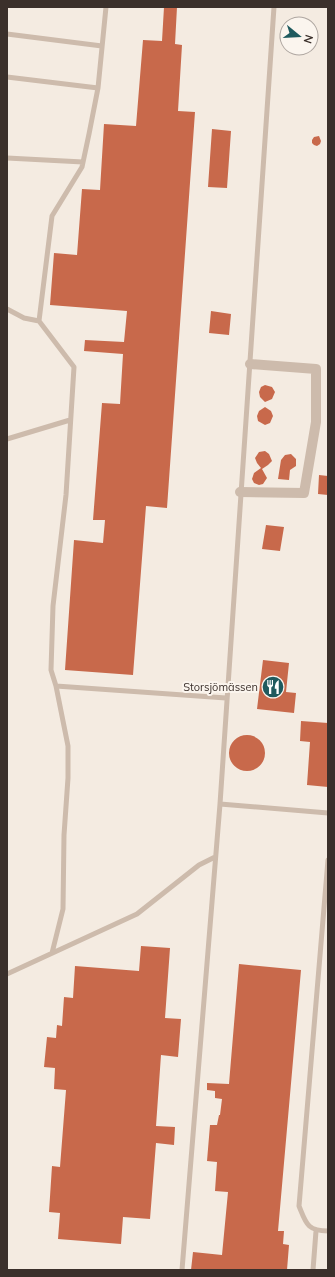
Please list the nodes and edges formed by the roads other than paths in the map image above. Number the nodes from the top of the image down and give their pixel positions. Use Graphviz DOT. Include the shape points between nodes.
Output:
graph roads {
  1 [pos="106,7"];
  2 [pos="274,7"];
  3 [pos="7,34"];
  4 [pos="102,46"];
  5 [pos="7,77"];
  6 [pos="98,88"];
  7 [pos="7,158"];
  8 [pos="83,162"];
  9 [pos="7,309"];
  10 [pos="39,321"];
  11 [pos="250,364"];
  12 [pos="70,420"];
  13 [pos="7,439"];
  14 [pos="240,492"];
  15 [pos="56,686"];
  16 [pos="226,698"];
  17 [pos="220,804"];
  18 [pos="328,813"];
  19 [pos="215,857"];
  20 [pos="328,860"];
  21 [pos="52,953"];
  22 [pos="7,974"];
  23 [pos="316,1231"];
  24 [pos="328,1231"];
  25 [pos="182,1270"];
  26 [pos="313,1270"];
  1 -- 4 [label="lane"];
  2 -- 11 [label="lane"];
  3 -- 4 [label="lane"];
  4 -- 6 [label="lane"];
  5 -- 6 [label="lane"];
  6 -- 8 [label="lane"];
  7 -- 8 [label="lane"];
  8 -- 10 [label="lane" via="52,216"];
  9 -- 10 [label="lane" via="24,318"];
  10 -- 12 [label="lane" via="74,367"];
  11 -- 14 [label="lane"];
  11 -- 14 [label="street" via="316,369 316,422 304,494"];
  12 -- 13 [label="lane"];
  12 -- 15 [label="lane" via="66,494 53,606 51,670"];
  14 -- 16 [label="lane"];
  15 -- 16 [label="lane"];
  15 -- 21 [label="lane" via="68,746 68,772 63,909"];
  16 -- 17 [label="lane"];
  17 -- 18 [label="lane"];
  17 -- 19 [label="lane"];
  19 -- 21 [label="lane" via="199,865 137,914"];
  19 -- 25 [label="lane"];
  20 -- 23 [label="lane" via="298,1206 306,1222"];
  21 -- 22 [label="lane"];
  23 -- 24 [label="lane"];
  23 -- 26 [label="lane"];
}
